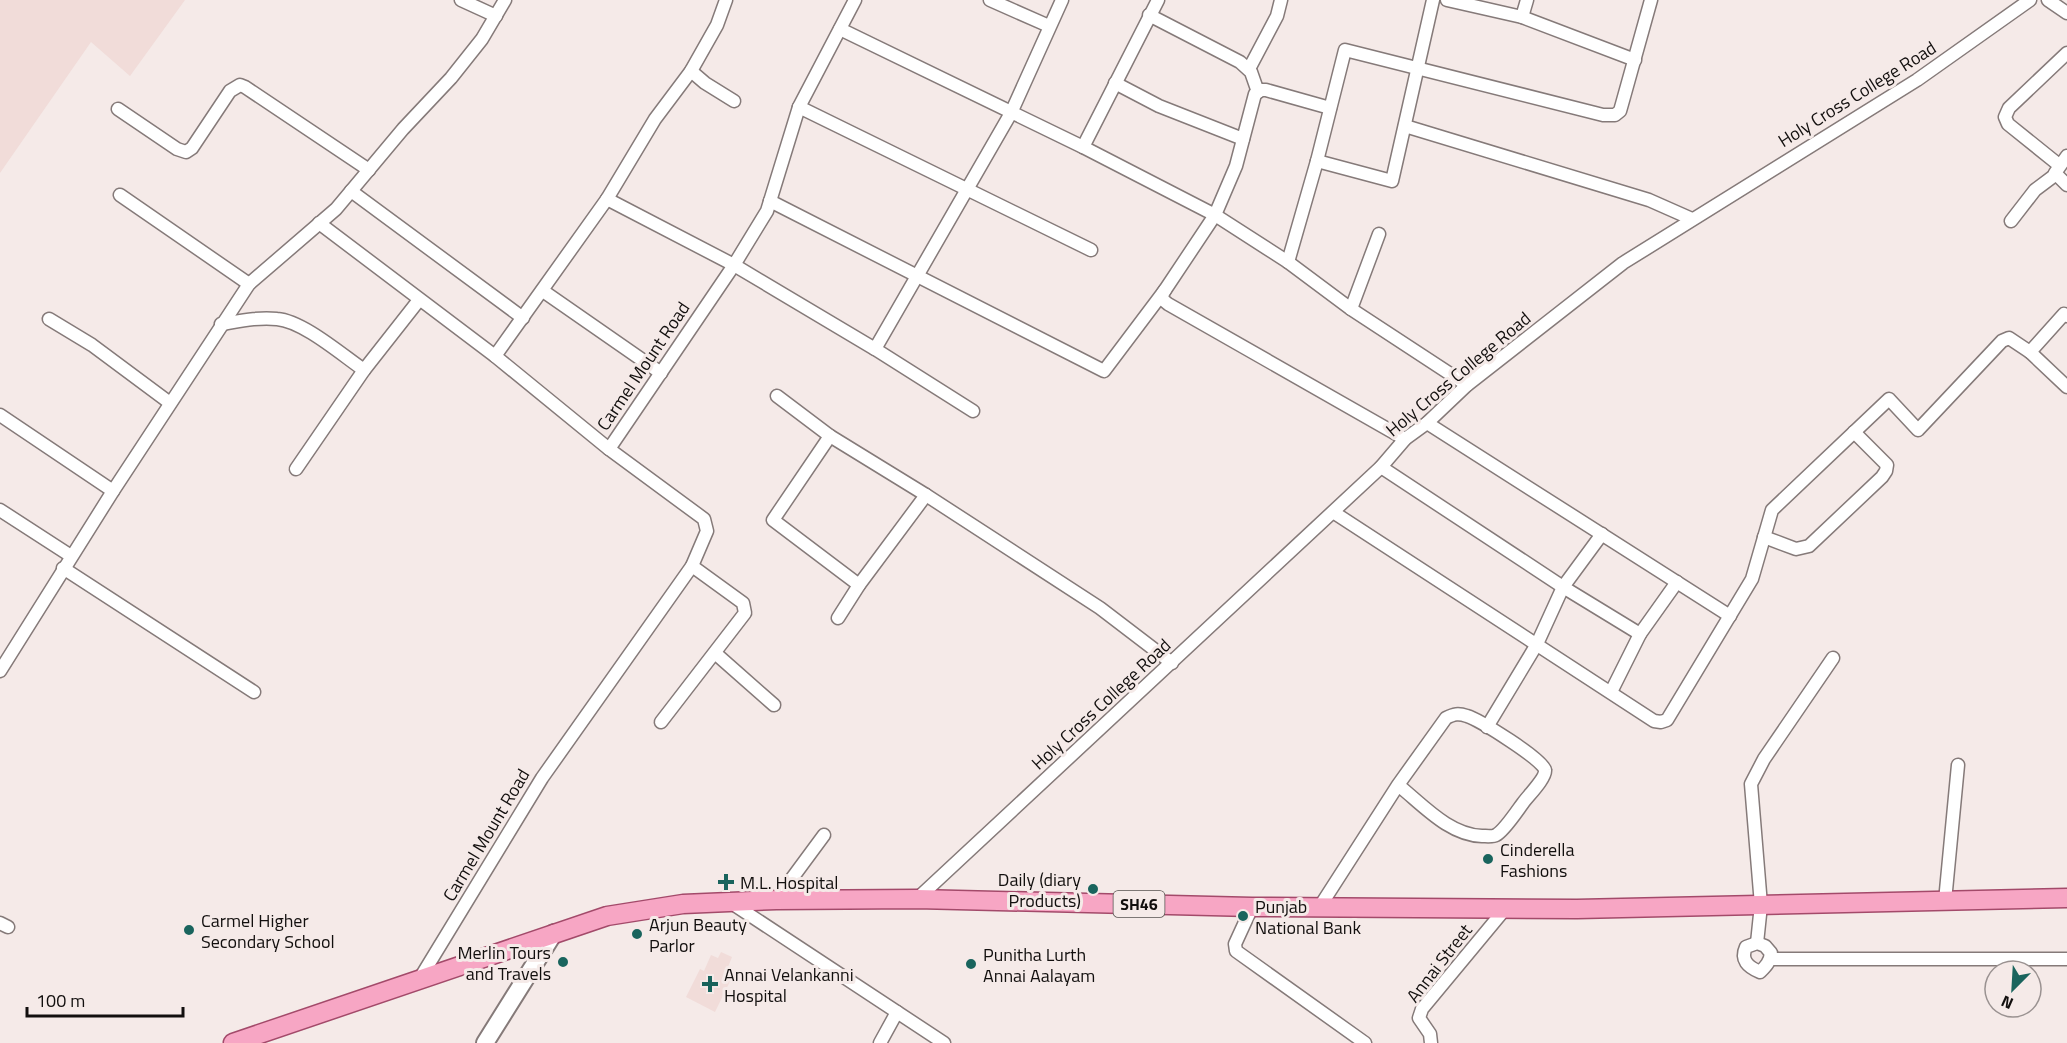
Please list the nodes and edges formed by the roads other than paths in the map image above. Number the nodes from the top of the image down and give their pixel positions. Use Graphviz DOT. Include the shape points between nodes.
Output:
graph roads {
  1 [pos="461,0"];
  2 [pos="505,0"];
  3 [pos="726,0"];
  4 [pos="855,0"];
  5 [pos="990,0"];
  6 [pos="1062,0"];
  7 [pos="1158,0"];
  8 [pos="1281,0"];
  9 [pos="1433,0"];
  10 [pos="1446,0"];
  11 [pos="1527,0"];
  12 [pos="2030,0"];
  13 [pos="2048,0"];
  14 [pos="1647,1"];
  15 [pos="2067,13"];
  16 [pos="1149,15"];
  17 [pos="496,16"];
  18 [pos="1522,17"];
  19 [pos="1049,26"];
  20 [pos="840,28"];
  21 [pos="2067,53"];
  22 [pos="1635,60"];
  23 [pos="1249,69"];
  24 [pos="1418,70"];
  25 [pos="691,71"];
  26 [pos="1115,83"];
  27 [pos="1258,92"];
  28 [pos="735,101"];
  29 [pos="799,107"];
  30 [pos="1330,108"];
  31 [pos="118,109"];
  32 [pos="1011,113"];
  33 [pos="1405,126"];
  34 [pos="1243,140"];
  35 [pos="1083,147"];
  36 [pos="1317,161"];
  37 [pos="2060,165"];
  38 [pos="369,170"];
  39 [pos="2067,185"];
  40 [pos="968,190"];
  41 [pos="351,191"];
  42 [pos="120,195"];
  43 [pos="608,199"];
  44 [pos="770,201"];
  45 [pos="1215,215"];
  46 [pos="1692,219"];
  47 [pos="2011,221"];
  48 [pos="319,224"];
  49 [pos="1380,234"];
  50 [pos="1091,250"];
  51 [pos="1288,262"];
  52 [pos="734,265"];
  53 [pos="918,275"];
  54 [pos="249,284"];
  55 [pos="1166,288"];
  56 [pos="543,291"];
  57 [pos="419,300"];
  58 [pos="1351,309"];
  59 [pos="2067,316"];
  60 [pos="523,318"];
  61 [pos="49,319"];
  62 [pos="221,324"];
  63 [pos="875,349"];
  64 [pos="2030,352"];
  65 [pos="495,356"];
  66 [pos="364,370"];
  67 [pos="661,373"];
  68 [pos="1467,385"];
  69 [pos="2067,387"];
  70 [pos="777,396"];
  71 [pos="170,403"];
  72 [pos="973,411"];
  73 [pos="0,415"];
  74 [pos="1427,423"];
  75 [pos="1854,432"];
  76 [pos="830,436"];
  77 [pos="1404,439"];
  78 [pos="609,449"];
  79 [pos="1381,467"];
  80 [pos="296,469"];
  81 [pos="113,491"];
  82 [pos="926,495"];
  83 [pos="0,510"];
  84 [pos="1333,512"];
  85 [pos="1602,534"];
  86 [pos="1764,537"];
  87 [pos="71,556"];
  88 [pos="692,566"];
  89 [pos="63,568"];
  90 [pos="1677,582"];
  91 [pos="859,585"];
  92 [pos="1563,586"];
  93 [pos="1730,616"];
  94 [pos="838,618"];
  95 [pos="1640,634"];
  96 [pos="1537,644"];
  97 [pos="715,653"];
  98 [pos="1833,657"];
  99 [pos="1172,663"];
  100 [pos="0,671"];
  101 [pos="254,692"];
  102 [pos="1611,692"];
  103 [pos="774,705"];
  104 [pos="661,722"];
  105 [pos="1487,727"];
  106 [pos="1958,765"];
  107 [pos="1398,785"];
  108 [pos="824,835"];
  109 [pos="2067,898"];
  110 [pos="917,899"];
  111 [pos="777,900"];
  112 [pos="1945,901"];
  113 [pos="730,902"];
  114 [pos="1761,905"];
  115 [pos="1252,907"];
  116 [pos="1319,908"];
  117 [pos="1505,909"];
  118 [pos="554,933"];
  119 [pos="1757,943"];
  120 [pos="1771,959"];
  121 [pos="2067,959"];
  122 [pos="419,980"];
  123 [pos="897,1012"];
  124 [pos="233,1043"];
  125 [pos="485,1043"];
  126 [pos="880,1043"];
  127 [pos="944,1043"];
  128 [pos="1365,1043"];
  129 [pos="1431,1043"];
  1 -- 17 [label="street"];
  2 -- 17 [label="street"];
  3 -- 25 [label="street"];
  4 -- 20 [label="street, Carmel Mount Road"];
  5 -- 19 [label="street"];
  6 -- 19 [label="street"];
  7 -- 16 [label="street"];
  8 -- 23 [label="street" via="1277,16"];
  9 -- 24 [label="street"];
  10 -- 18 [label="street"];
  11 -- 18 [label="street"];
  12 -- 46 [label="street, Holy Cross College Road" via="1917,80"];
  13 -- 15 [label="street"];
  14 -- 22 [label="street"];
  16 -- 23 [label="street"];
  16 -- 26 [label="street"];
  17 -- 38 [label="street" via="451,78"];
  18 -- 22 [label="street"];
  19 -- 32 [label="street"];
  20 -- 29 [label="street, Carmel Mount Road"];
  20 -- 32 [label="street"];
  21 -- 37 [label="street" via="2009,108 2005,117 2008,124"];
  22 -- 24 [label="street" via="1620,111 1615,115"];
  23 -- 27 [label="street"];
  24 -- 30 [label="street" via="1345,50"];
  24 -- 33 [label="street"];
  25 -- 28 [label="street"];
  25 -- 43 [label="street" via="655,119"];
  26 -- 34 [label="street" via="1159,106"];
  26 -- 35 [label="street"];
  27 -- 30 [label="street" via="1266,90"];
  27 -- 34 [label="street"];
  29 -- 40 [label="street"];
  29 -- 44 [label="street, Carmel Mount Road"];
  30 -- 36 [label="street"];
  31 -- 38 [label="street" via="186,152 230,91 245,87"];
  32 -- 35 [label="street"];
  32 -- 40 [label="street"];
  33 -- 36 [label="street" via="1392,181"];
  33 -- 46 [label="street" via="1649,200"];
  34 -- 45 [label="street"];
  35 -- 45 [label="street"];
  36 -- 51 [label="street"];
  37 -- 39 [label="street"];
  37 -- 47 [label="street"];
  38 -- 41 [label="street"];
  40 -- 50 [label="street"];
  40 -- 53 [label="street"];
  41 -- 48 [label="street"];
  41 -- 60 [label="street"];
  42 -- 54 [label="street"];
  43 -- 52 [label="street"];
  43 -- 56 [label="street"];
  44 -- 52 [label="street, Carmel Mount Road"];
  44 -- 53 [label="street"];
  45 -- 51 [label="street"];
  45 -- 55 [label="street"];
  46 -- 68 [label="street, Holy Cross College Road" via="1623,263"];
  48 -- 54 [label="street"];
  48 -- 57 [label="street"];
  49 -- 58 [label="street"];
  51 -- 58 [label="street"];
  52 -- 63 [label="street"];
  52 -- 67 [label="street, Carmel Mount Road"];
  53 -- 55 [label="street" via="1104,371"];
  53 -- 63 [label="street"];
  54 -- 62 [label="street"];
  55 -- 77 [label="street" via="1162,299 1168,304"];
  56 -- 60 [label="street"];
  56 -- 67 [label="street"];
  57 -- 65 [label="street"];
  57 -- 66 [label="street"];
  58 -- 68 [label="street"];
  59 -- 64 [label="street" via="2064,314"];
  60 -- 65 [label="street"];
  61 -- 71 [label="street" via="92,345"];
  62 -- 66 [label="street" via="262,318 298,325"];
  62 -- 71 [label="street"];
  63 -- 72 [label="street"];
  64 -- 69 [label="street"];
  64 -- 75 [label="street" via="2009,338 2004,340 1918,430 1889,399"];
  65 -- 78 [label="street"];
  66 -- 80 [label="street"];
  67 -- 78 [label="street, Carmel Mount Road"];
  68 -- 74 [label="street, Holy Cross College Road"];
  70 -- 76 [label="street"];
  71 -- 81 [label="street"];
  73 -- 81 [label="street"];
  74 -- 77 [label="street, Holy Cross College Road"];
  74 -- 85 [label="street"];
  75 -- 86 [label="street" via="1772,510"];
  75 -- 86 [label="street" via="1887,465 1882,477 1809,546 1797,549"];
  76 -- 82 [label="street"];
  76 -- 91 [label="street" via="773,520"];
  77 -- 79 [label="street, Holy Cross College Road"];
  78 -- 88 [label="street, Carmel Mount Road" via="704,519 707,531"];
  79 -- 84 [label="street, Holy Cross College Road"];
  79 -- 92 [label="street"];
  81 -- 87 [label="street"];
  82 -- 91 [label="street"];
  82 -- 99 [label="street" via="1100,608"];
  83 -- 87 [label="street"];
  84 -- 96 [label="street"];
  84 -- 99 [label="street, Holy Cross College Road"];
  85 -- 90 [label="street"];
  85 -- 92 [label="street"];
  86 -- 93 [label="street" via="1752,579"];
  87 -- 89 [label="street"];
  88 -- 97 [label="street" via="745,606 744,616"];
  88 -- 122 [label="street, Carmel Mount Road" via="542,778"];
  89 -- 100 [label="street"];
  89 -- 101 [label="street"];
  90 -- 93 [label="street"];
  90 -- 95 [label="street"];
  91 -- 94 [label="street"];
  92 -- 95 [label="street"];
  92 -- 96 [label="street"];
  93 -- 102 [label="street" via="1666,720 1654,721"];
  95 -- 102 [label="street"];
  96 -- 102 [label="street"];
  96 -- 105 [label="street"];
  97 -- 103 [label="street"];
  97 -- 104 [label="street"];
  98 -- 114 [label="street" via="1751,784"];
  99 -- 110 [label="street, Holy Cross College Road"];
  105 -- 107 [label="street" via="1469,716 1455,713 1446,718"];
  105 -- 107 [label="street" via="1535,757 1546,770 1496,835 1467,835 1452,828"];
  106 -- 112 [label="street"];
  107 -- 116 [label="street"];
  108 -- 111 [label="street"];
  109 -- 112 [label="main road, SH46"];
  110 -- 111 [label="main road, SH46"];
  110 -- 115 [label="main road, SH46"];
  111 -- 113 [label="main road, SH46"];
  112 -- 114 [label="main road, SH46"];
  113 -- 118 [label="main road, SH46" via="683,904 608,916"];
  113 -- 123 [label="street"];
  114 -- 117 [label="main road, SH46"];
  114 -- 119 [label="street"];
  115 -- 116 [label="main road, SH46"];
  115 -- 128 [label="street" via="1235,944 1236,951"];
  116 -- 117 [label="main road, SH46"];
  117 -- 129 [label="street, Annai Street" via="1422,1009 1419,1018"];
  118 -- 122 [label="main road, SH46"];
  118 -- 125 [label="street"];
  119 -- 120 [label="street" via="1769,950"];
  119 -- 120 [label="street" via="1746,947 1743,954 1749,967 1760,972"];
  120 -- 121 [label="street"];
  122 -- 124 [label="main road, SH46"];
  123 -- 126 [label="street"];
  123 -- 127 [label="street"];
}
